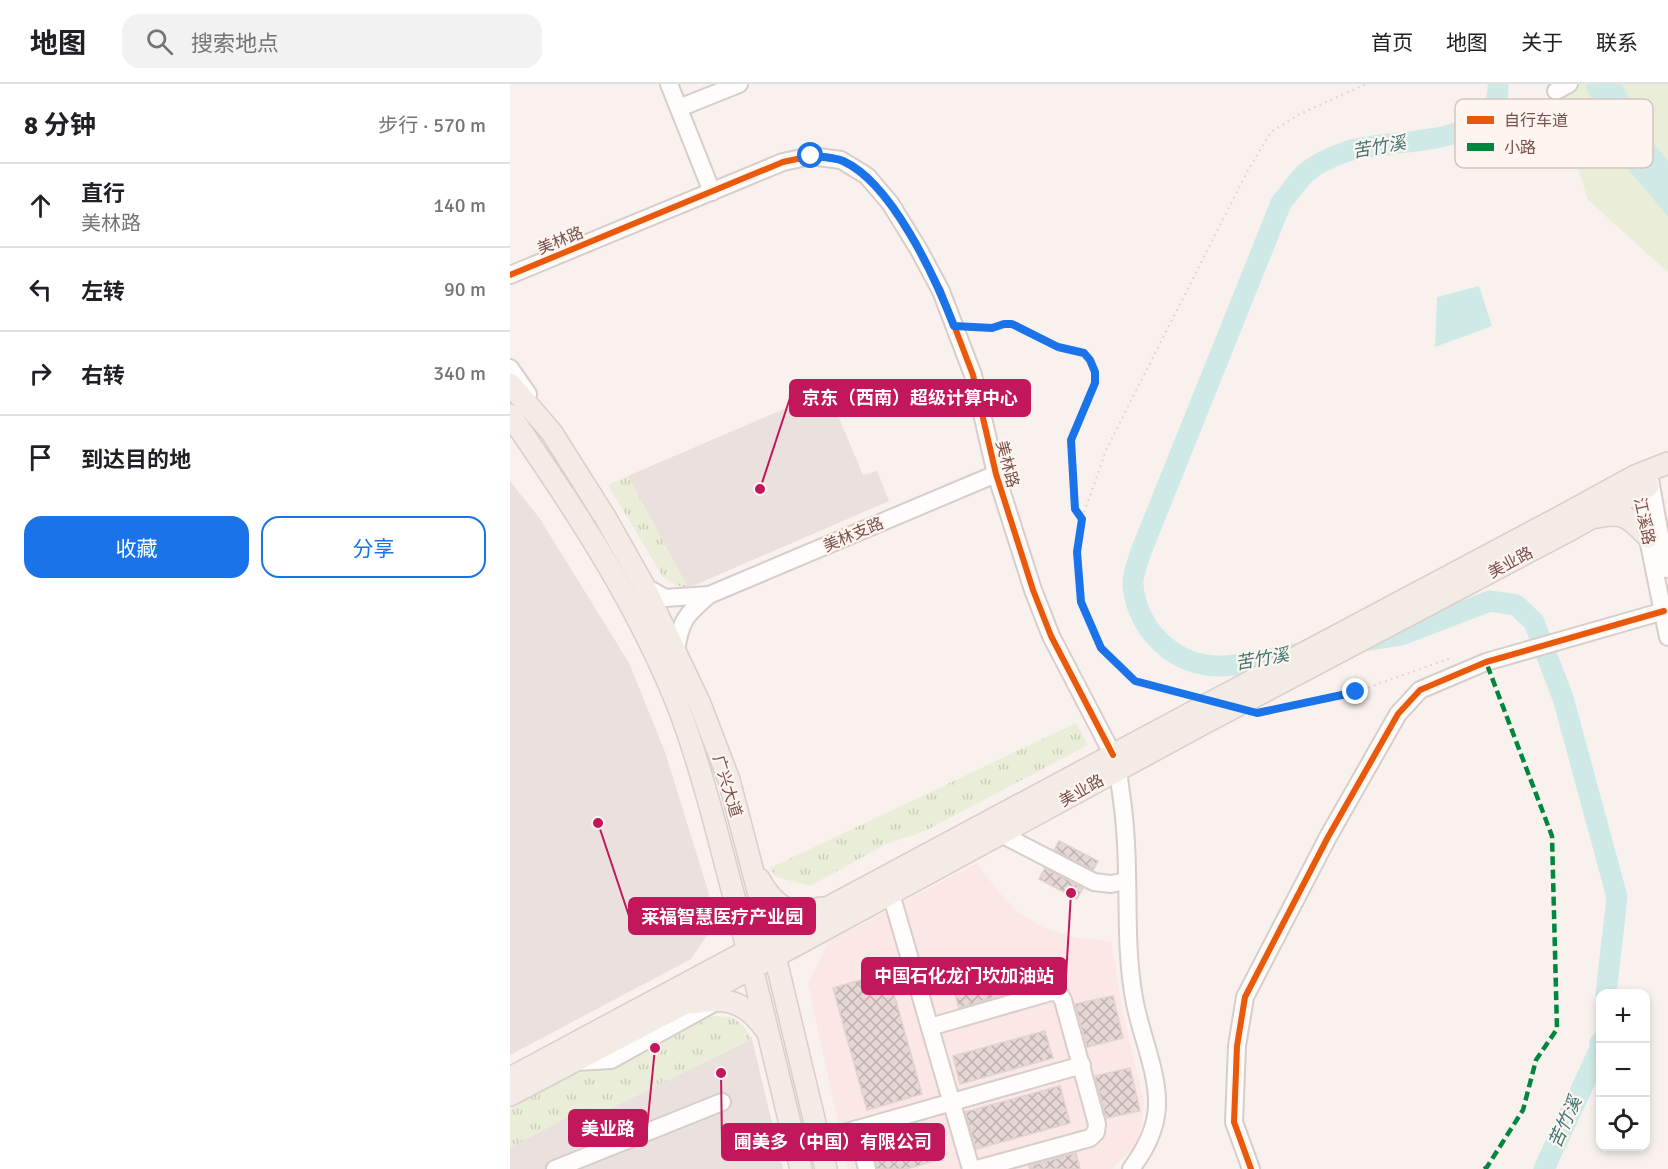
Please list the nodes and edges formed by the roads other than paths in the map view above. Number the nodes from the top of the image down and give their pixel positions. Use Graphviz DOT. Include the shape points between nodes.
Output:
graph roads {
  1 [pos="669,84"];
  2 [pos="739,84"];
  3 [pos="679,108"];
  4 [pos="712,192"];
  5 [pos="510,275"];
  6 [pos="510,368"];
  7 [pos="510,384"];
  8 [pos="510,416"];
  9 [pos="510,427"];
  10 [pos="552,433"];
  11 [pos="533,448"];
  12 [pos="996,474"];
  13 [pos="1652,477"];
  14 [pos="1588,519"];
  15 [pos="1565,523"];
  16 [pos="1648,537"];
  17 [pos="1668,579"];
  18 [pos="644,586"];
  19 [pos="709,595"];
  20 [pos="1664,611"];
  21 [pos="1668,637"];
  22 [pos="676,650"];
  23 [pos="1115,762"];
  24 [pos="1001,834"];
  25 [pos="725,861"];
  26 [pos="749,861"];
  27 [pos="1127,881"];
  28 [pos="891,894"];
  29 [pos="844,900"];
  30 [pos="772,948"];
  31 [pos="751,958"];
  32 [pos="719,1000"];
  33 [pos="677,1006"];
  34 [pos="930,1027"];
  35 [pos="769,1034"];
  36 [pos="570,1063"];
  37 [pos="1082,1065"];
  38 [pos="510,1078"];
  39 [pos="510,1095"];
  40 [pos="722,1102"];
  41 [pos="952,1102"];
  42 [pos="857,1129"];
  43 [pos="819,1140"];
  44 [pos="555,1169"];
  45 [pos="801,1169"];
  46 [pos="826,1169"];
  47 [pos="867,1169"];
  48 [pos="971,1169"];
  49 [pos="977,1169"];
  50 [pos="1131,1169"];
  51 [pos="1251,1169"];
  1 -- 3 [label="street"];
  2 -- 3 [label="street"];
  3 -- 4 [label="street"];
  4 -- 5 [label="street, 美林路"];
  4 -- 12 [label="street, 美林路" via="783,162 811,156 841,160 867,176 890,202 940,291 973,375"];
  6 -- 10 [label="street, 广兴大道"];
  7 -- 10 [label="main road, 广兴大道"];
  8 -- 11 [label="main road, 广兴大道"];
  9 -- 11 [label="street, 广兴大道"];
  10 -- 18 [label="main road, 广兴大道"];
  11 -- 25 [label="main road, 广兴大道" via="585,528 657,658 684,724"];
  12 -- 19 [label="street, 美林支路"];
  12 -- 23 [label="street, 美林路" via="1051,636"];
  13 -- 14 [label="main road, 美业路"];
  13 -- 15 [label="main road, 美业路"];
  13 -- 16 [label="street, 江溪路"];
  13 -- 17 [label="street, 江溪路"];
  14 -- 15 [label="main road, 美业路"];
  14 -- 16 [label="main road" via="1613,513 1626,516"];
  15 -- 23 [label="main road, 美业路, bridge" via="1194,712"];
  16 -- 20 [label="street, 江溪路"];
  18 -- 19 [label="street" via="665,598"];
  18 -- 22 [label="main road, 广兴大道"];
  19 -- 22 [label="street" via="683,619"];
  20 -- 21 [label="street, 江溪路"];
  20 -- 51 [label="street" via="1461,672 1420,690 1398,714 1328,837 1245,997 1237,1046 1234,1122"];
  22 -- 26 [label="main road, 广兴大道" via="729,780"];
  23 -- 24 [label="main road, 美业路"];
  23 -- 27 [label="street" via="1125,828"];
  23 -- 29 [label="main road, 美业路"];
  24 -- 27 [label="street" via="1094,882"];
  24 -- 28 [label="main road, 美业路"];
  25 -- 26 [label="main road" via="730,869 739,872"];
  25 -- 31 [label="main road, 广兴大道"];
  26 -- 29 [label="main road" via="782,908 803,911"];
  26 -- 30 [label="main road, 广兴大道"];
  27 -- 50 [label="street" via="1134,998 1157,1106 1152,1132"];
  28 -- 30 [label="main road, 美业路"];
  28 -- 34 [label="street"];
  29 -- 30 [label="main road, 美业路"];
  30 -- 31 [label="main road, 美业路"];
  30 -- 43 [label="main road, 广兴大道"];
  31 -- 32 [label="street"];
  31 -- 33 [label="main road, 美业路"];
  31 -- 35 [label="main road, 广兴大道"];
  31 -- 38 [label="main road, 美业路"];
  32 -- 33 [label="main road"];
  32 -- 35 [label="main road" via="747,1009"];
  32 -- 36 [label="street" via="611,1060"];
  33 -- 36 [label="main road, 美业路"];
  34 -- 37 [label="street" via="1051,992 1059,993"];
  34 -- 41 [label="street"];
  35 -- 45 [label="main road, 广兴大道"];
  36 -- 39 [label="main road, 美业路"];
  37 -- 41 [label="street"];
  37 -- 49 [label="street" via="1097,1124 1090,1138"];
  40 -- 44 [label="street"];
  41 -- 42 [label="street"];
  41 -- 48 [label="street"];
  42 -- 43 [label="street"];
  42 -- 47 [label="street"];
  43 -- 46 [label="main road, 广兴大道"];
}
